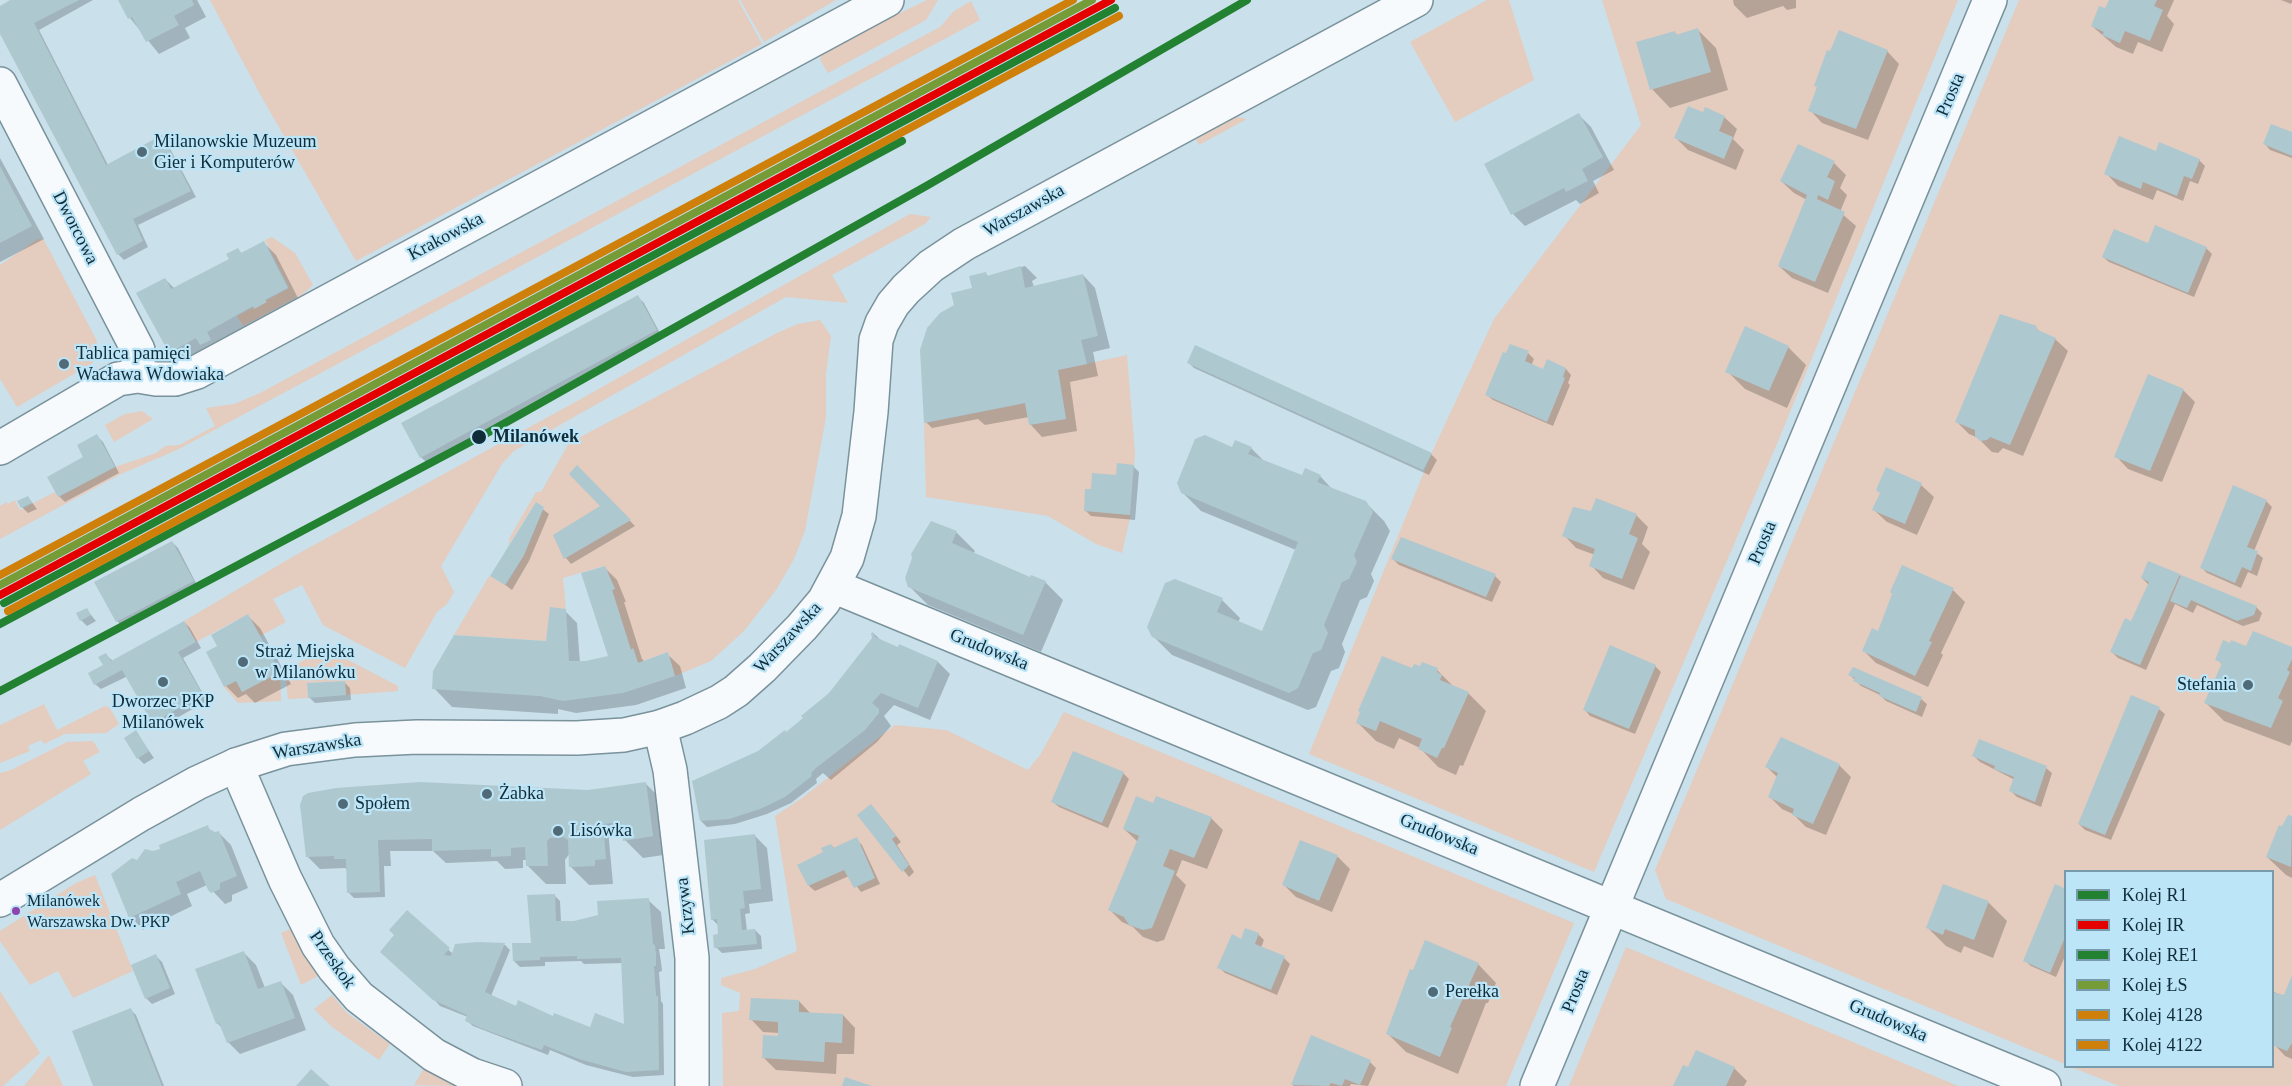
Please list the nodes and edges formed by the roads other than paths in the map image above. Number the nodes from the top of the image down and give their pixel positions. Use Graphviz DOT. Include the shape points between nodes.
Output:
graph roads {
  1 [pos="887,0"];
  2 [pos="1416,0"];
  3 [pos="1990,0"];
  4 [pos="0,84"];
  5 [pos="138,376"];
  6 [pos="0,448"];
  7 [pos="833,586"];
  8 [pos="660,727"];
  9 [pos="236,765"];
  10 [pos="0,900"];
  11 [pos="1611,906"];
  12 [pos="505,1086"];
  13 [pos="692,1086"];
  14 [pos="1537,1086"];
  15 [pos="2044,1086"];
  1 -- 5 [label="street, Krakowska" via="197,372 175,379"];
  2 -- 7 [label="street, Warszawska" via="964,244 906,289 888,313 876,340 859,516 847,558"];
  3 -- 11 [label="street, Prosta"];
  4 -- 5 [label="street, Dworcowa" via="138,350"];
  5 -- 6 [label="street, Krakowska" via="118,379"];
  7 -- 8 [label="street, Warszawska" via="802,627 736,691 704,710"];
  7 -- 11 [label="street, Grudowska"];
  8 -- 9 [label="street, Warszawska" via="597,737 355,740 286,749"];
  8 -- 13 [label="street, Krzywa" via="670,770 692,958"];
  9 -- 10 [label="street, Warszawska" via="141,814"];
  9 -- 12 [label="street, Przeskok" via="290,889 334,968 359,997 434,1055 472,1075"];
  11 -- 14 [label="street, Prosta"];
  11 -- 15 [label="street, Grudowska"];
}
